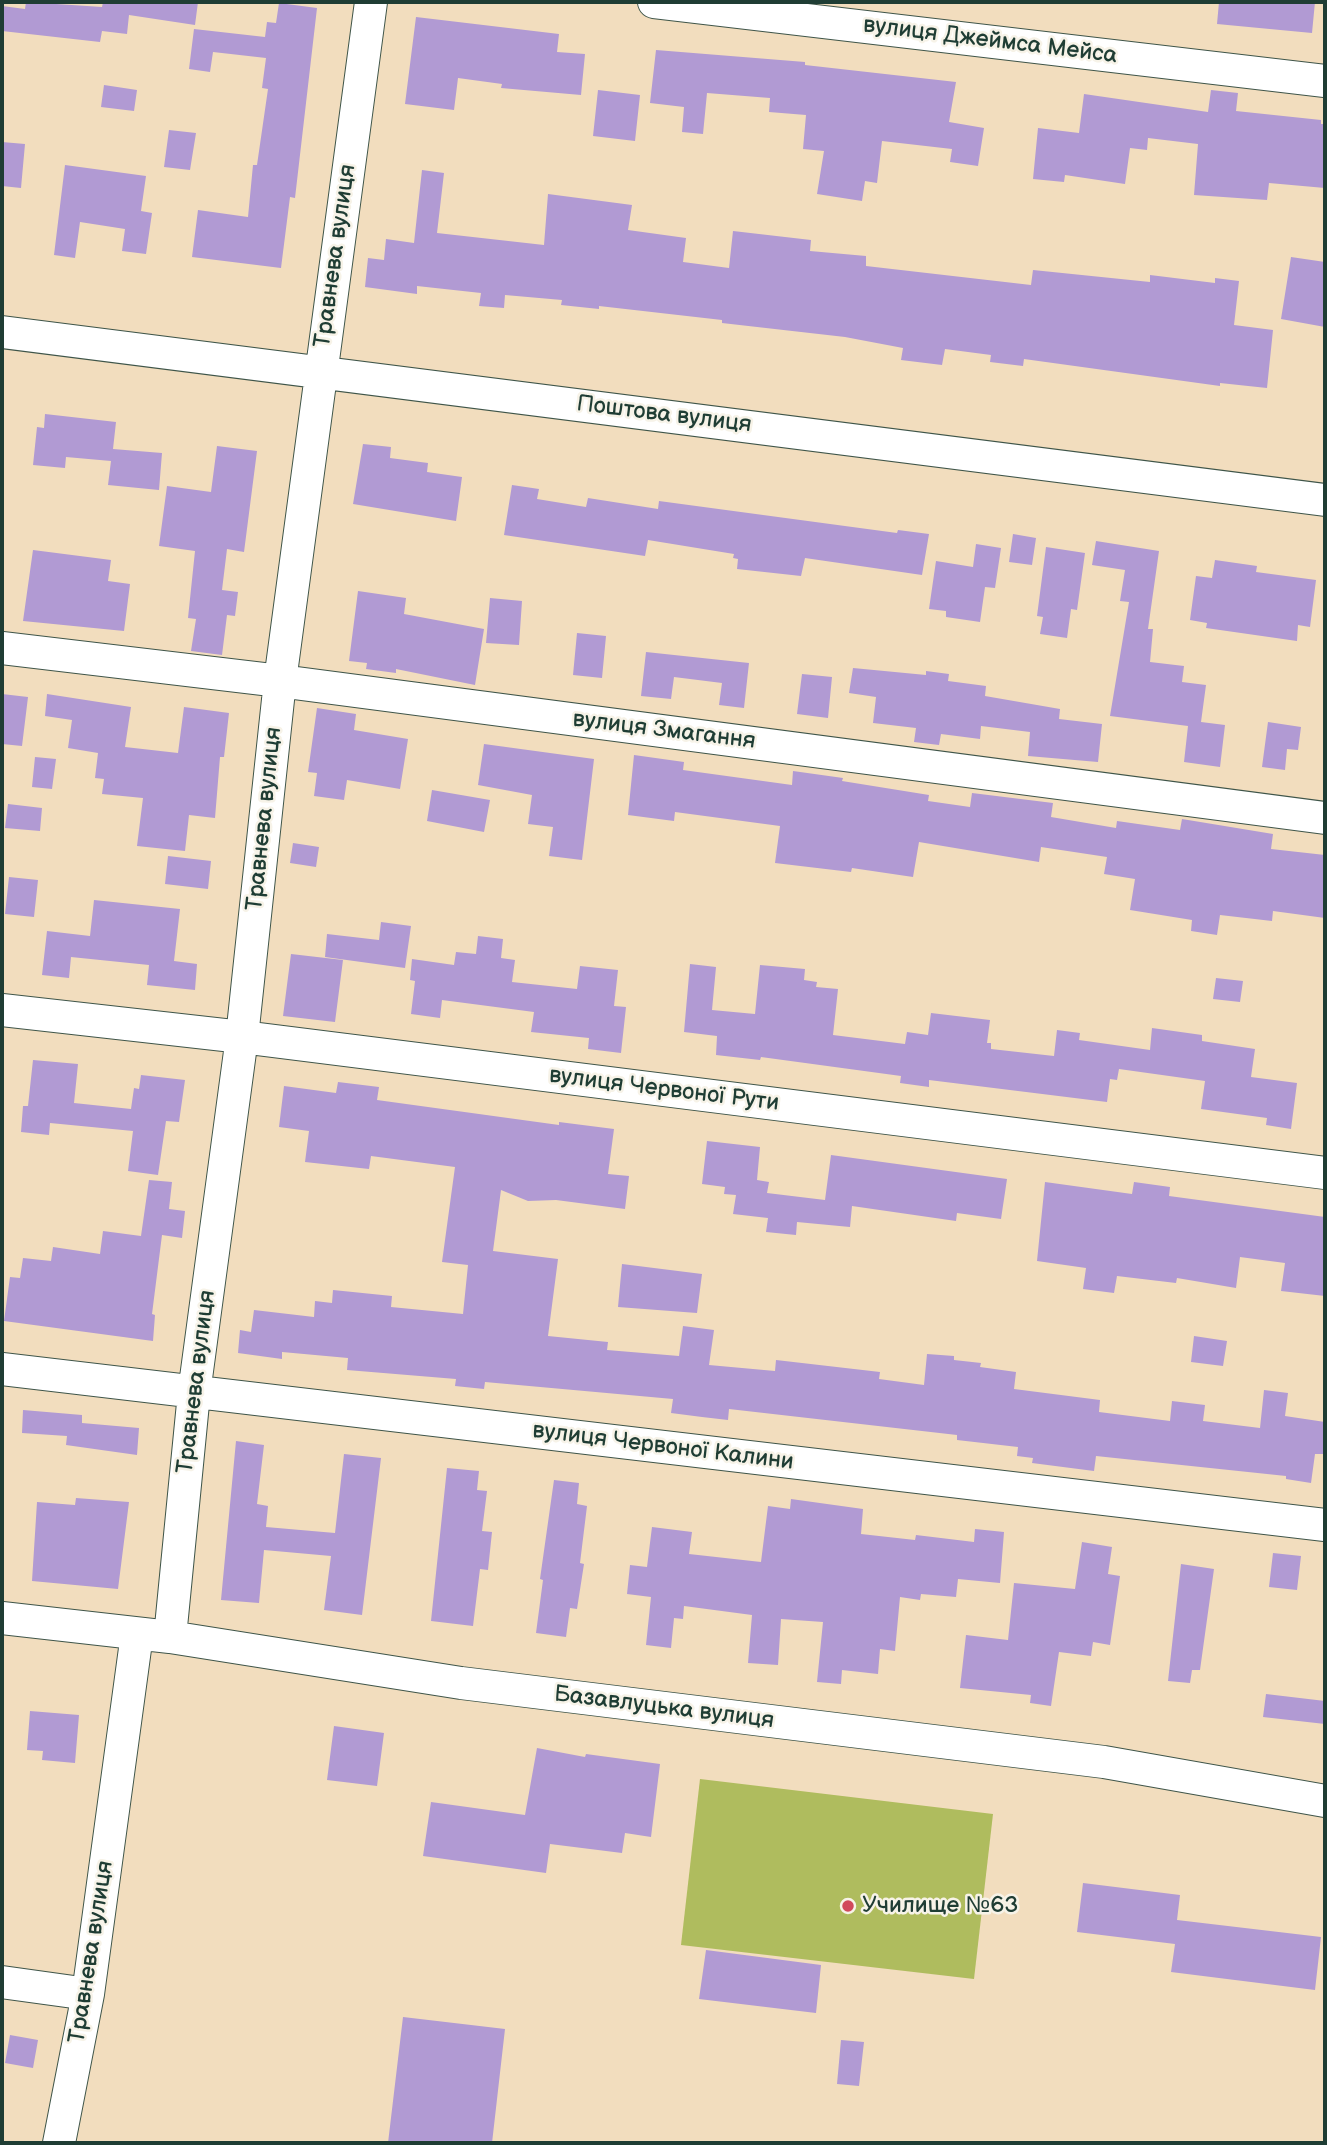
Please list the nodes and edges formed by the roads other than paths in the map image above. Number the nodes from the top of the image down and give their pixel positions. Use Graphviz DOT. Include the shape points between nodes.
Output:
graph roads {
  1 [pos="371,2"];
  2 [pos="654,2"];
  3 [pos="1325,81"];
  4 [pos="2,332"];
  5 [pos="320,371"];
  6 [pos="1325,500"];
  7 [pos="2,648"];
  8 [pos="280,681"];
  9 [pos="1325,818"];
  10 [pos="2,1010"];
  11 [pos="242,1037"];
  12 [pos="1325,1174"];
  13 [pos="2,1369"];
  14 [pos="194,1393"];
  15 [pos="1325,1525"];
  16 [pos="2,1618"];
  17 [pos="137,1634"];
  18 [pos="170,1637"];
  19 [pos="1325,1801"];
  20 [pos="2,1982"];
  21 [pos="88,1994"];
  22 [pos="59,2143"];
  1 -- 5 [label="street, Травнева вулиця"];
  2 -- 3 [label="street, вулиця Джеймса Мейса"];
  4 -- 5 [label="street, Поштова вулиця"];
  5 -- 6 [label="street, Поштова вулиця"];
  5 -- 8 [label="street, Травнева вулиця"];
  7 -- 8 [label="street, вулиця Змагання"];
  8 -- 9 [label="street, вулиця Змагання"];
  8 -- 11 [label="street, Травнева вулиця"];
  10 -- 11 [label="street, вулиця Червоної Рути"];
  11 -- 12 [label="street, вулиця Червоної Рути"];
  11 -- 14 [label="street, Травнева вулиця"];
  13 -- 14 [label="street, вулиця Червоної Калини"];
  14 -- 15 [label="street, вулиця Червоної Калини"];
  14 -- 18 [label="street, Травнева вулиця"];
  16 -- 17 [label="street, Базавлуцька вулиця"];
  17 -- 18 [label="street, Базавлуцька вулиця"];
  17 -- 21 [label="street, Травнева вулиця"];
  18 -- 19 [label="street, Базавлуцька вулиця" via="461,1683 1104,1762"];
  20 -- 21 [label="street"];
  21 -- 22 [label="street, Травнева вулиця"];
}
